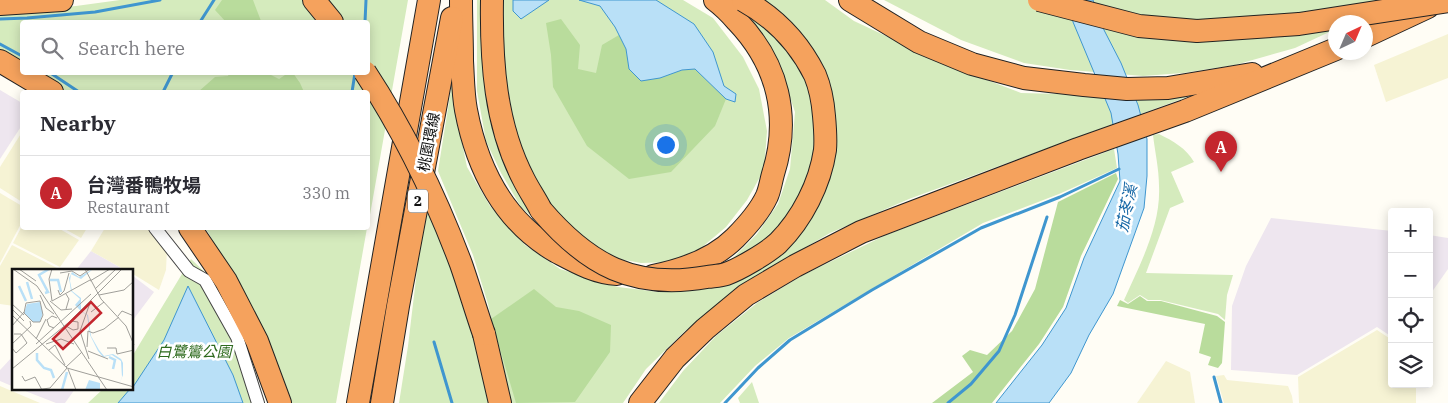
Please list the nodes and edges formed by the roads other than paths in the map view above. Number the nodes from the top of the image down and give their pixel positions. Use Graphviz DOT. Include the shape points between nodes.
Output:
graph roads {
  1 [pos="62,0"];
  2 [pos="314,0"];
  3 [pos="429,0"];
  4 [pos="455,0"];
  5 [pos="461,0"];
  6 [pos="492,0"];
  7 [pos="715,0"];
  8 [pos="743,0"];
  9 [pos="850,0"];
  10 [pos="1039,0"];
  11 [pos="1442,0"];
  12 [pos="1448,1"];
  13 [pos="0,4"];
  14 [pos="330,20"];
  15 [pos="1373,33"];
  16 [pos="1328,52"];
  17 [pos="1309,60"];
  18 [pos="0,61"];
  19 [pos="20,73"];
  20 [pos="23,75"];
  21 [pos="367,75"];
  22 [pos="49,90"];
  23 [pos="157,230"];
  24 [pos="191,230"];
  25 [pos="258,403"];
  26 [pos="280,403"];
  27 [pos="358,403"];
  28 [pos="382,403"];
  29 [pos="500,403"];
  30 [pos="640,403"];
  1 -- 13 [label="highway"];
  2 -- 14 [label="highway"];
  3 -- 27 [label="highway, 桃園環線 / 2"];
  4 -- 28 [label="highway, 桃園環線 / 2"];
  5 -- 7 [label="highway" via="466,109 478,154 497,196 519,224 545,245 583,266 611,274 649,277 678,271 706,259 734,239 767,196 777,163 782,132 779,94 767,62 748,32"];
  6 -- 8 [label="highway, bridge" via="493,67 503,123 523,180 541,210 578,248 599,261 626,274 649,280 683,281 725,274 777,244 811,196 821,171 825,128 816,77 790,37"];
  9 -- 17 [label="highway" via="920,42 972,64 1024,78 1127,89 1168,88"];
  10 -- 12 [label="highway, bridge" via="1139,26 1197,31 1300,24"];
  11 -- 15 [label="highway"];
  16 -- 17 [label="highway"];
  17 -- 30 [label="highway" via="1185,111 861,232 746,295 675,358"];
  18 -- 19 [label="highway"];
  20 -- 22 [label="highway"];
  21 -- 29 [label="highway, bridge" via="408,145 438,207 484,334"];
  23 -- 25 [label="street" via="189,271 205,280 236,338"];
  24 -- 26 [label="highway" via="226,281 257,341"];
}
